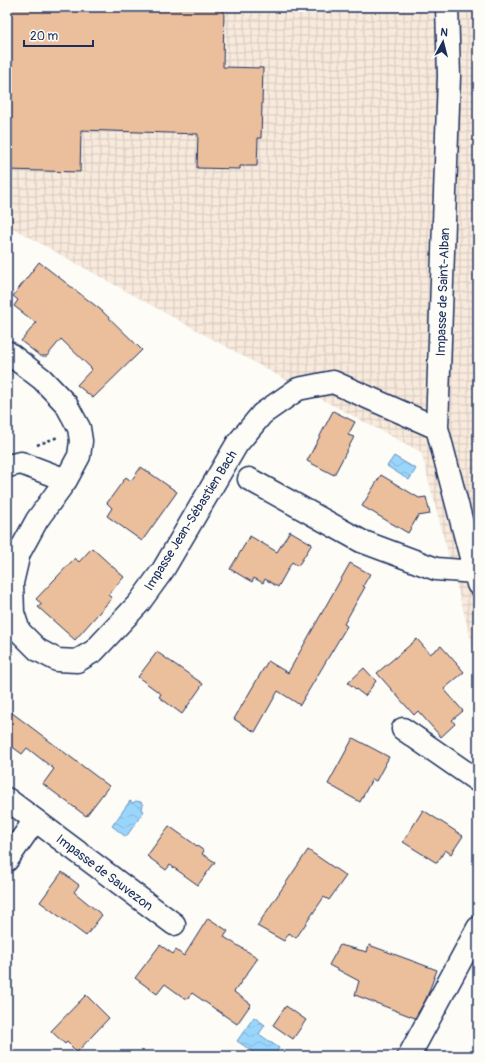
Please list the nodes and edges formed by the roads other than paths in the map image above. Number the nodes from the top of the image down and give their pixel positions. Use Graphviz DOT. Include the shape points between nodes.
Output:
graph roads {
  1 [pos="447,7"];
  2 [pos="7,352"];
  3 [pos="437,428"];
  4 [pos="7,466"];
  5 [pos="249,479"];
  6 [pos="66,480"];
  7 [pos="476,578"];
  8 [pos="403,729"];
  9 [pos="478,781"];
  10 [pos="7,799"];
  11 [pos="35,820"];
  12 [pos="7,860"];
  13 [pos="174,924"];
  14 [pos="478,928"];
  15 [pos="472,954"];
  16 [pos="409,1056"];
  1 -- 3 [label="street, Impasse de Saint-Alban" via="449,76"];
  2 -- 6 [label="street, Impasse Jean-Sébastien Bach" via="47,384 66,404 79,428 79,456"];
  3 -- 6 [label="street, Impasse Jean-Sébastien Bach" via="332,382 298,389 262,414 237,444 163,570 139,603 94,651 77,661 57,660 38,650 19,631 13,613 12,583 19,553 37,520"];
  3 -- 7 [label="street, Impasse de Saint-Alban"];
  4 -- 6 [label="street" via="21,463"];
  5 -- 7 [label="street, Impasse de Saint-Alban" via="362,541 436,569"];
  8 -- 9 [label="street"];
  10 -- 11 [label="street, Impasse de Sauvezon"];
  11 -- 12 [label="street"];
  11 -- 13 [label="street, Impasse de Sauvezon"];
  14 -- 15 [label="street"];
  15 -- 16 [label="street"];
}
